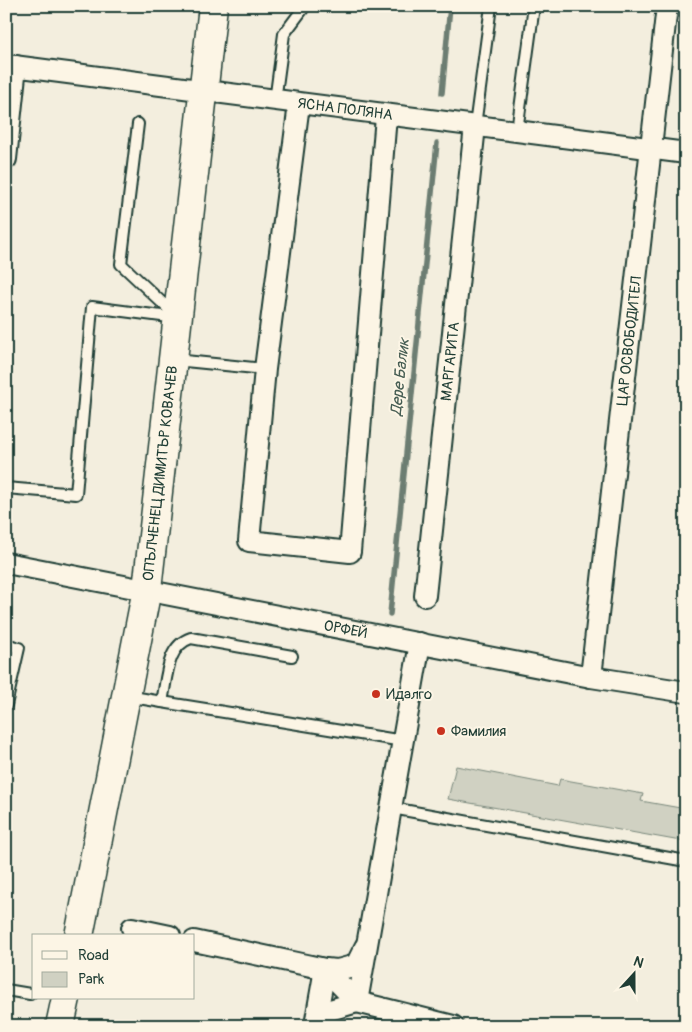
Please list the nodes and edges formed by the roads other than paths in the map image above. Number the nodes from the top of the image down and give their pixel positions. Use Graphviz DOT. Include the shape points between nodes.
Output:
graph roads {
  1 [pos="213,6"];
  2 [pos="305,6"];
  3 [pos="490,6"];
  4 [pos="534,6"];
  5 [pos="667,6"];
  6 [pos="11,65"];
  7 [pos="204,91"];
  8 [pos="275,101"];
  9 [pos="299,104"];
  10 [pos="386,116"];
  11 [pos="138,124"];
  12 [pos="475,126"];
  13 [pos="517,131"];
  14 [pos="650,148"];
  15 [pos="686,153"];
  16 [pos="6,159"];
  17 [pos="178,319"];
  18 [pos="174,359"];
  19 [pos="265,369"];
  20 [pos="6,488"];
  21 [pos="6,563"];
  22 [pos="147,589"];
  23 [pos="425,596"];
  24 [pos="6,644"];
  25 [pos="420,644"];
  26 [pos="292,656"];
  27 [pos="591,677"];
  28 [pos="686,692"];
  29 [pos="126,696"];
  30 [pos="162,702"];
  31 [pos="6,705"];
  32 [pos="403,741"];
  33 [pos="392,808"];
  34 [pos="686,861"];
  35 [pos="132,928"];
  36 [pos="79,934"];
  37 [pos="160,934"];
  38 [pos="195,941"];
  39 [pos="367,944"];
  40 [pos="325,969"];
  41 [pos="6,990"];
  42 [pos="30,994"];
  43 [pos="66,1000"];
  44 [pos="358,1002"];
  45 [pos="60,1026"];
  46 [pos="315,1026"];
  47 [pos="453,1026"];
  1 -- 7 [label="street, ОПЪЛЧЕНЕЦ ДИМИТЪР КОВАЧЕВ"];
  2 -- 8 [label="lane" via="284,34"];
  3 -- 12 [label="lane"];
  4 -- 13 [label="lane"];
  5 -- 14 [label="street, ЦАР ОСВОБОДИТЕЛ"];
  6 -- 7 [label="street, ЯСНА ПОЛЯНА"];
  6 -- 16 [label="street"];
  7 -- 8 [label="street, ЯСНА ПОЛЯНА"];
  7 -- 17 [label="street, ОПЪЛЧЕНЕЦ ДИМИТЪР КОВАЧЕВ"];
  8 -- 9 [label="street, ЯСНА ПОЛЯНА"];
  9 -- 10 [label="street, ЯСНА ПОЛЯНА"];
  9 -- 19 [label="street"];
  10 -- 12 [label="street, ЯСНА ПОЛЯНА"];
  10 -- 19 [label="street" via="350,552 249,541"];
  11 -- 17 [label="lane" via="121,264"];
  12 -- 13 [label="street, ЯСНА ПОЛЯНА"];
  12 -- 23 [label="street, МАРГАРИТА"];
  13 -- 14 [label="street, ЯСНА ПОЛЯНА"];
  14 -- 15 [label="street, ЯСНА ПОЛЯНА"];
  14 -- 27 [label="street, ЦАР ОСВОБОДИТЕЛ"];
  17 -- 18 [label="street, ОПЪЛЧЕНЕЦ ДИМИТЪР КОВАЧЕВ"];
  17 -- 20 [label="lane" via="92,307 76,494"];
  18 -- 19 [label="lane"];
  18 -- 22 [label="street, ОПЪЛЧЕНЕЦ ДИМИТЪР КОВАЧЕВ"];
  21 -- 22 [label="street, ОРФЕЙ"];
  22 -- 25 [label="street, ОРФЕЙ"];
  22 -- 29 [label="street, ОПЪЛЧЕНЕЦ ДИМИТЪР КОВАЧЕВ"];
  24 -- 31 [label="lane" via="19,648"];
  25 -- 27 [label="street, ОРФЕЙ"];
  25 -- 32 [label="street"];
  26 -- 30 [label="lane" via="192,638 181,642 173,651"];
  27 -- 28 [label="street, ОРФЕЙ"];
  29 -- 30 [label="lane"];
  29 -- 36 [label="street, ОПЪЛЧЕНЕЦ ДИМИТЪР КОВАЧЕВ"];
  30 -- 32 [label="lane"];
  32 -- 33 [label="street"];
  33 -- 34 [label="lane"];
  33 -- 39 [label="street"];
  35 -- 37 [label="street"];
  38 -- 40 [label="street"];
  39 -- 40 [label="street" via="356,965 338,970"];
  39 -- 44 [label="street"];
  40 -- 44 [label="street"];
  40 -- 46 [label="street"];
  41 -- 42 [label="lane"];
  43 -- 45 [label="street"];
  44 -- 46 [label="street" via="330,1010"];
  44 -- 47 [label="street"];
}
